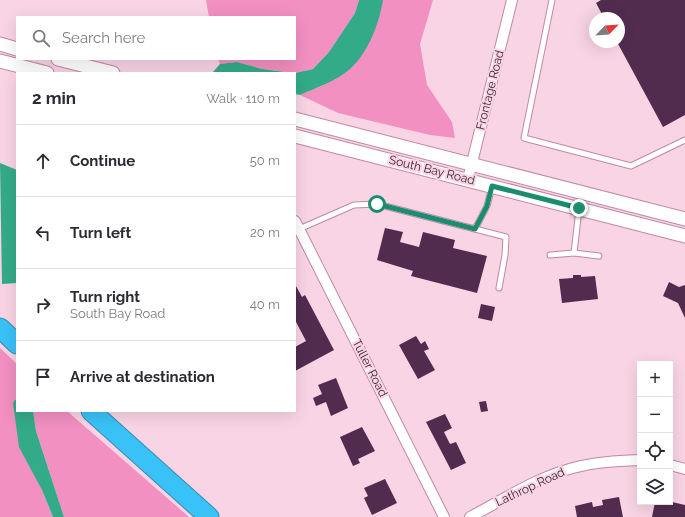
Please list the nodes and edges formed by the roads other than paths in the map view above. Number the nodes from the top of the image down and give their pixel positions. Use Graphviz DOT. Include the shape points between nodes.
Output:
graph roads {
  1 [pos="512,0"];
  2 [pos="559,0"];
  3 [pos="552,2"];
  4 [pos="0,44"];
  5 [pos="16,49"];
  6 [pos="62,60"];
  7 [pos="0,61"];
  8 [pos="43,72"];
  9 [pos="109,72"];
  10 [pos="296,120"];
  11 [pos="296,136"];
  12 [pos="685,140"];
  13 [pos="472,165"];
  14 [pos="468,179"];
  15 [pos="492,186"];
  16 [pos="579,208"];
  17 [pos="685,219"];
  18 [pos="297,225"];
  19 [pos="475,229"];
  20 [pos="685,236"];
  21 [pos="574,253"];
  22 [pos="550,255"];
  23 [pos="599,256"];
  24 [pos="499,288"];
  25 [pos="0,328"];
  26 [pos="16,343"];
  27 [pos="92,412"];
  28 [pos="637,460"];
  29 [pos="673,466"];
  30 [pos="685,468"];
  31 [pos="209,517"];
  32 [pos="444,517"];
  33 [pos="470,517"];
  1 -- 13 [label="street, Frontage Road"];
  2 -- 3 [label="lane"];
  3 -- 12 [label="lane" via="524,138 631,166"];
  4 -- 5 [label="street"];
  6 -- 9 [label="street"];
  7 -- 8 [label="street"];
  10 -- 13 [label="street, South Bay Road"];
  11 -- 14 [label="street, South Bay Road"];
  13 -- 14 [label="street, Frontage Road"];
  13 -- 17 [label="street, South Bay Road"];
  14 -- 15 [label="street, South Bay Road"];
  15 -- 16 [label="street, South Bay Road"];
  15 -- 19 [label="lane" via="487,206"];
  16 -- 20 [label="street, South Bay Road"];
  16 -- 21 [label="lane"];
  18 -- 19 [label="lane" via="354,205 377,204"];
  18 -- 32 [label="street, Tuller Road"];
  19 -- 24 [label="lane" via="506,237"];
  21 -- 22 [label="lane"];
  21 -- 23 [label="lane"];
  25 -- 26 [label="highway"];
  27 -- 31 [label="highway"];
  28 -- 33 [label="street, Lathrop Road" via="610,461 573,468 543,478"];
  29 -- 30 [label="street"];
}
